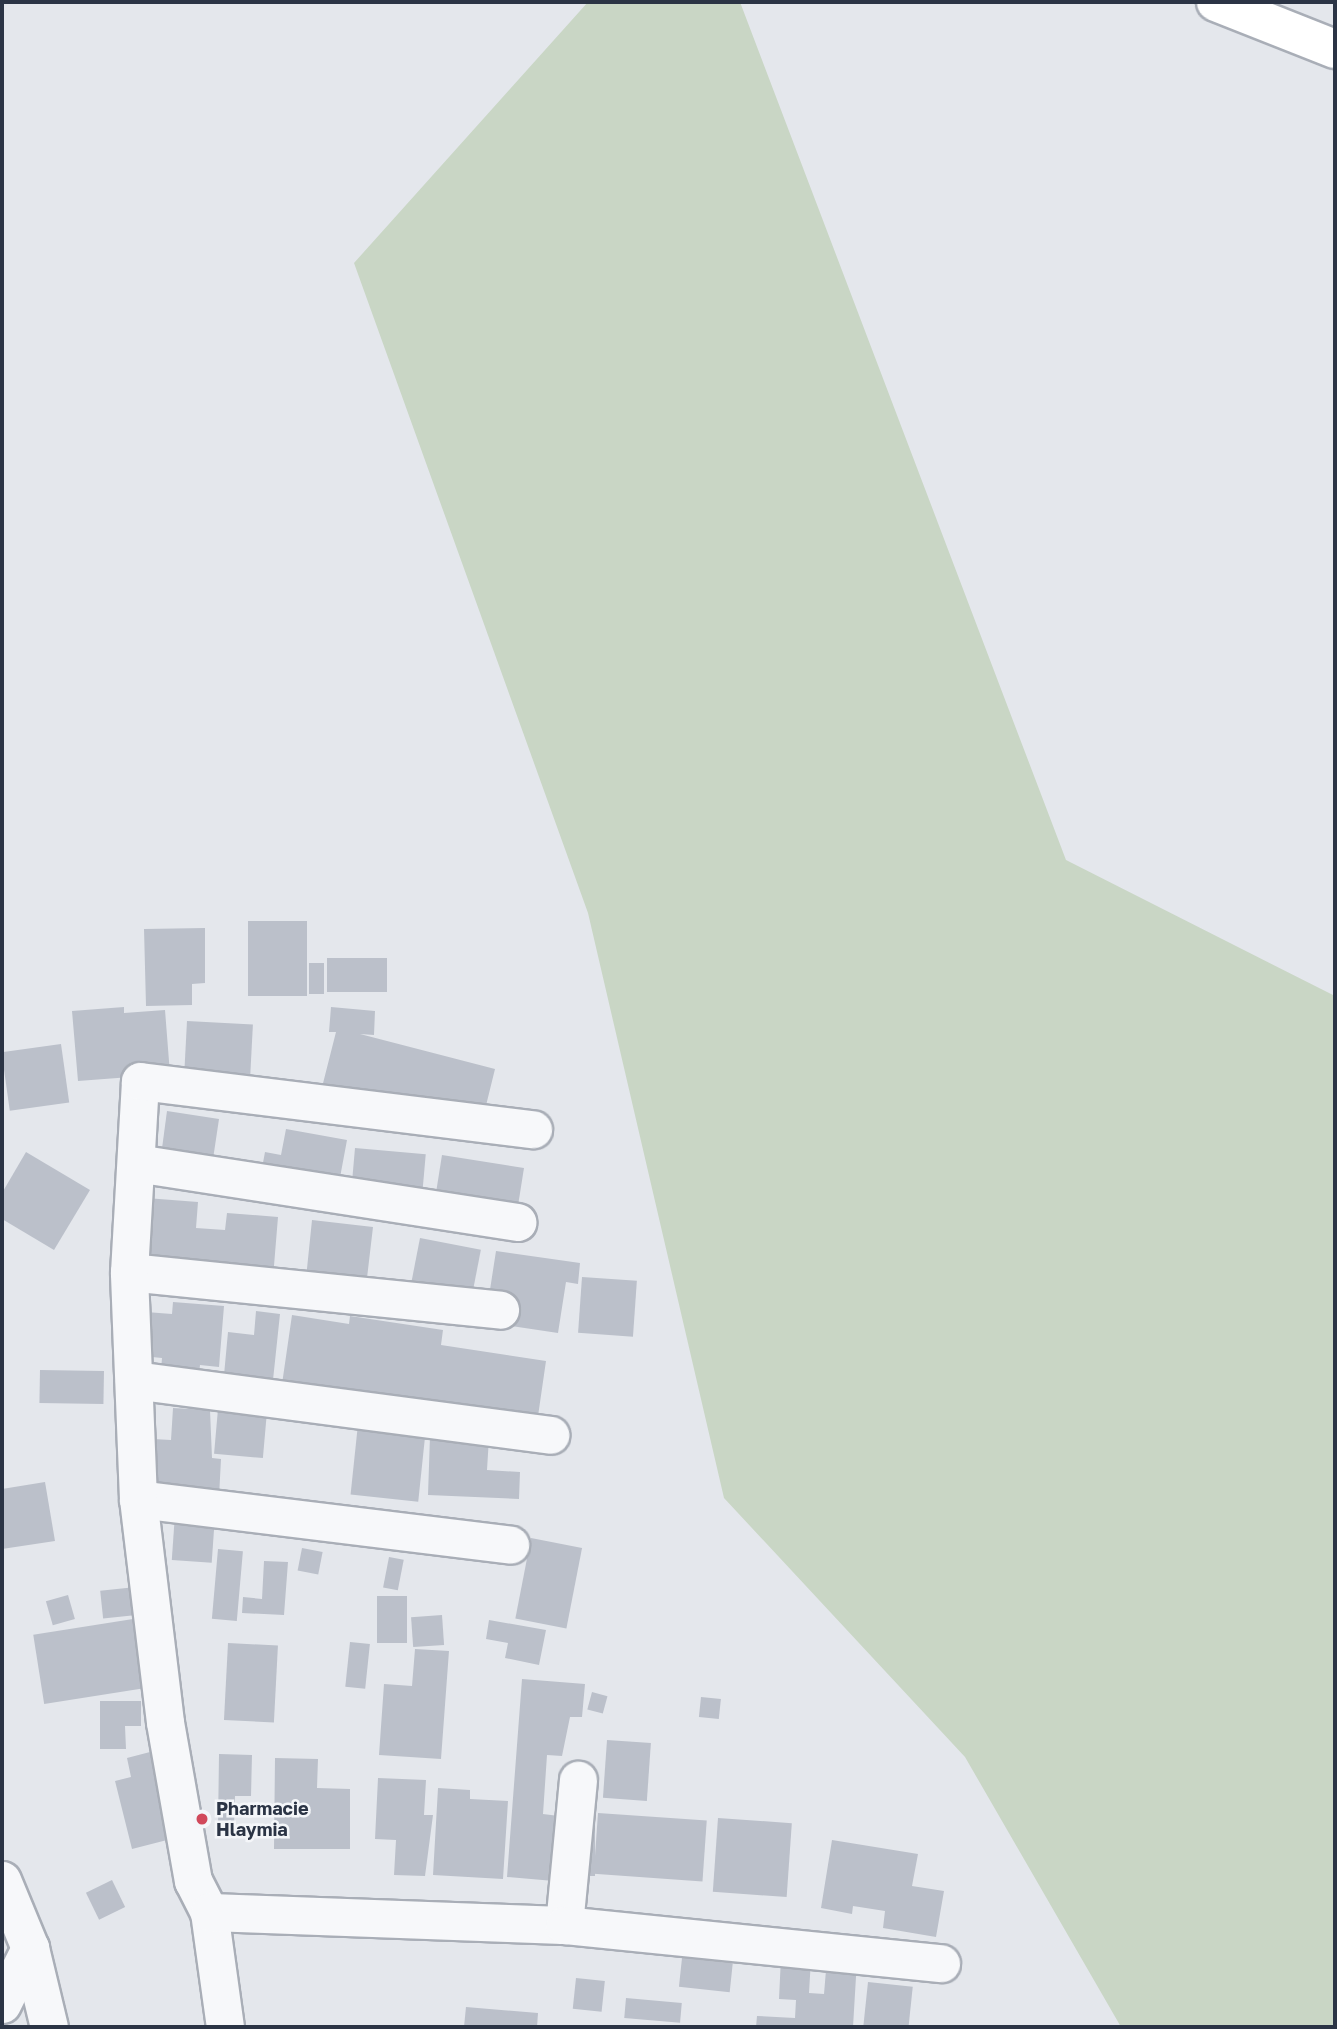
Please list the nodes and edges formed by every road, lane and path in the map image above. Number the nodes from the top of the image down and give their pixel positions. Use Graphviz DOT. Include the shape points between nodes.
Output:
graph roads {
  1 [pos="1216,2"];
  2 [pos="1335,50"];
  3 [pos="533,1129"];
  4 [pos="136,1163"];
  5 [pos="517,1222"];
  6 [pos="129,1272"];
  7 [pos="500,1310"];
  8 [pos="134,1380"];
  9 [pos="550,1435"];
  10 [pos="138,1499"];
  11 [pos="510,1545"];
  12 [pos="578,1780"];
  13 [pos="2,1880"];
  14 [pos="209,1912"];
  15 [pos="564,1925"];
  16 [pos="30,1948"];
  17 [pos="941,1963"];
  18 [pos="2,2004"];
  19 [pos="49,2027"];
  20 [pos="225,2027"];
  1 -- 2 [label="main road"];
  3 -- 4 [label="street" via="140,1081"];
  4 -- 5 [label="street"];
  4 -- 6 [label="street"];
  6 -- 7 [label="street"];
  6 -- 8 [label="street"];
  8 -- 9 [label="street"];
  8 -- 10 [label="street"];
  10 -- 11 [label="street"];
  10 -- 14 [label="street" via="165,1721 193,1881"];
  12 -- 15 [label="street"];
  13 -- 16 [label="street"];
  14 -- 15 [label="street"];
  14 -- 20 [label="street"];
  15 -- 17 [label="street"];
  16 -- 18 [label="street"];
  16 -- 19 [label="street"];
}
